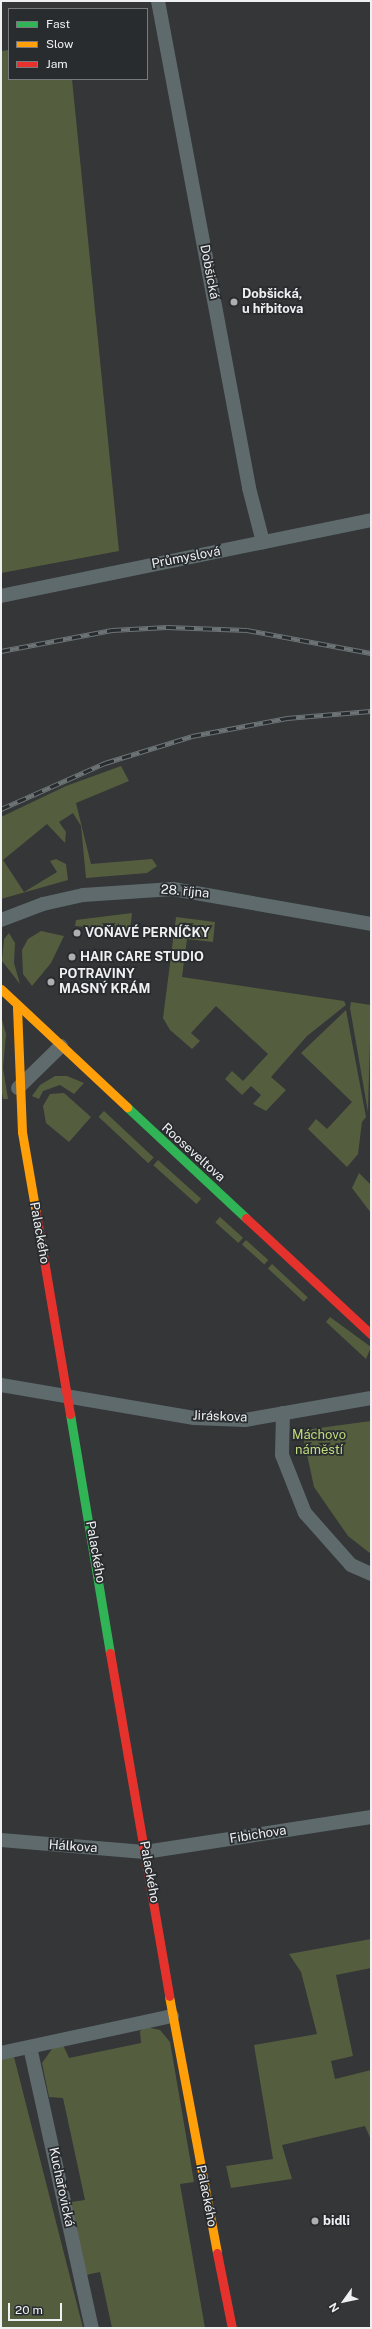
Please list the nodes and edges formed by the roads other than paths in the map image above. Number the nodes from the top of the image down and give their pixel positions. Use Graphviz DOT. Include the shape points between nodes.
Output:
graph roads {
  1 [pos="158,1"];
  2 [pos="371,520"];
  3 [pos="263,542"];
  4 [pos="1,596"];
  5 [pos="1,920"];
  6 [pos="371,924"];
  7 [pos="1,989"];
  8 [pos="17,1007"];
  9 [pos="61,1046"];
  10 [pos="18,1088"];
  11 [pos="371,1334"];
  12 [pos="1,1385"];
  13 [pos="69,1398"];
  14 [pos="371,1398"];
  15 [pos="283,1413"];
  16 [pos="371,1574"];
  17 [pos="371,1817"];
  18 [pos="1,1840"];
  19 [pos="145,1852"];
  20 [pos="172,2016"];
  21 [pos="30,2047"];
  22 [pos="1,2053"];
  23 [pos="92,2328"];
  24 [pos="232,2328"];
  1 -- 3 [label="street, Dobšická" via="249,488"];
  2 -- 3 [label="street, Průmyslová"];
  3 -- 4 [label="street, Průmyslová"];
  5 -- 6 [label="street, 28. října" via="42,904 83,895 173,889"];
  7 -- 8 [label="street, Rooseveltova"];
  8 -- 9 [label="street, Rooseveltova"];
  8 -- 10 [label="street, Palackého"];
  9 -- 10 [label="street"];
  9 -- 11 [label="street, Rooseveltova"];
  10 -- 13 [label="street, Palackého" via="22,1132"];
  12 -- 13 [label="street, Jiráskova"];
  13 -- 15 [label="street, Jiráskova" via="194,1418 245,1420"];
  13 -- 19 [label="street, Palackého"];
  14 -- 15 [label="street, Jiráskova"];
  15 -- 16 [label="street" via="282,1454 305,1513 351,1565"];
  17 -- 19 [label="street, Fibichova"];
  18 -- 19 [label="street, Hálkova"];
  19 -- 20 [label="street, Palackého"];
  20 -- 21 [label="street"];
  20 -- 24 [label="street, Palackého"];
  21 -- 22 [label="street"];
  21 -- 23 [label="street, Kuchařovická"];
}
